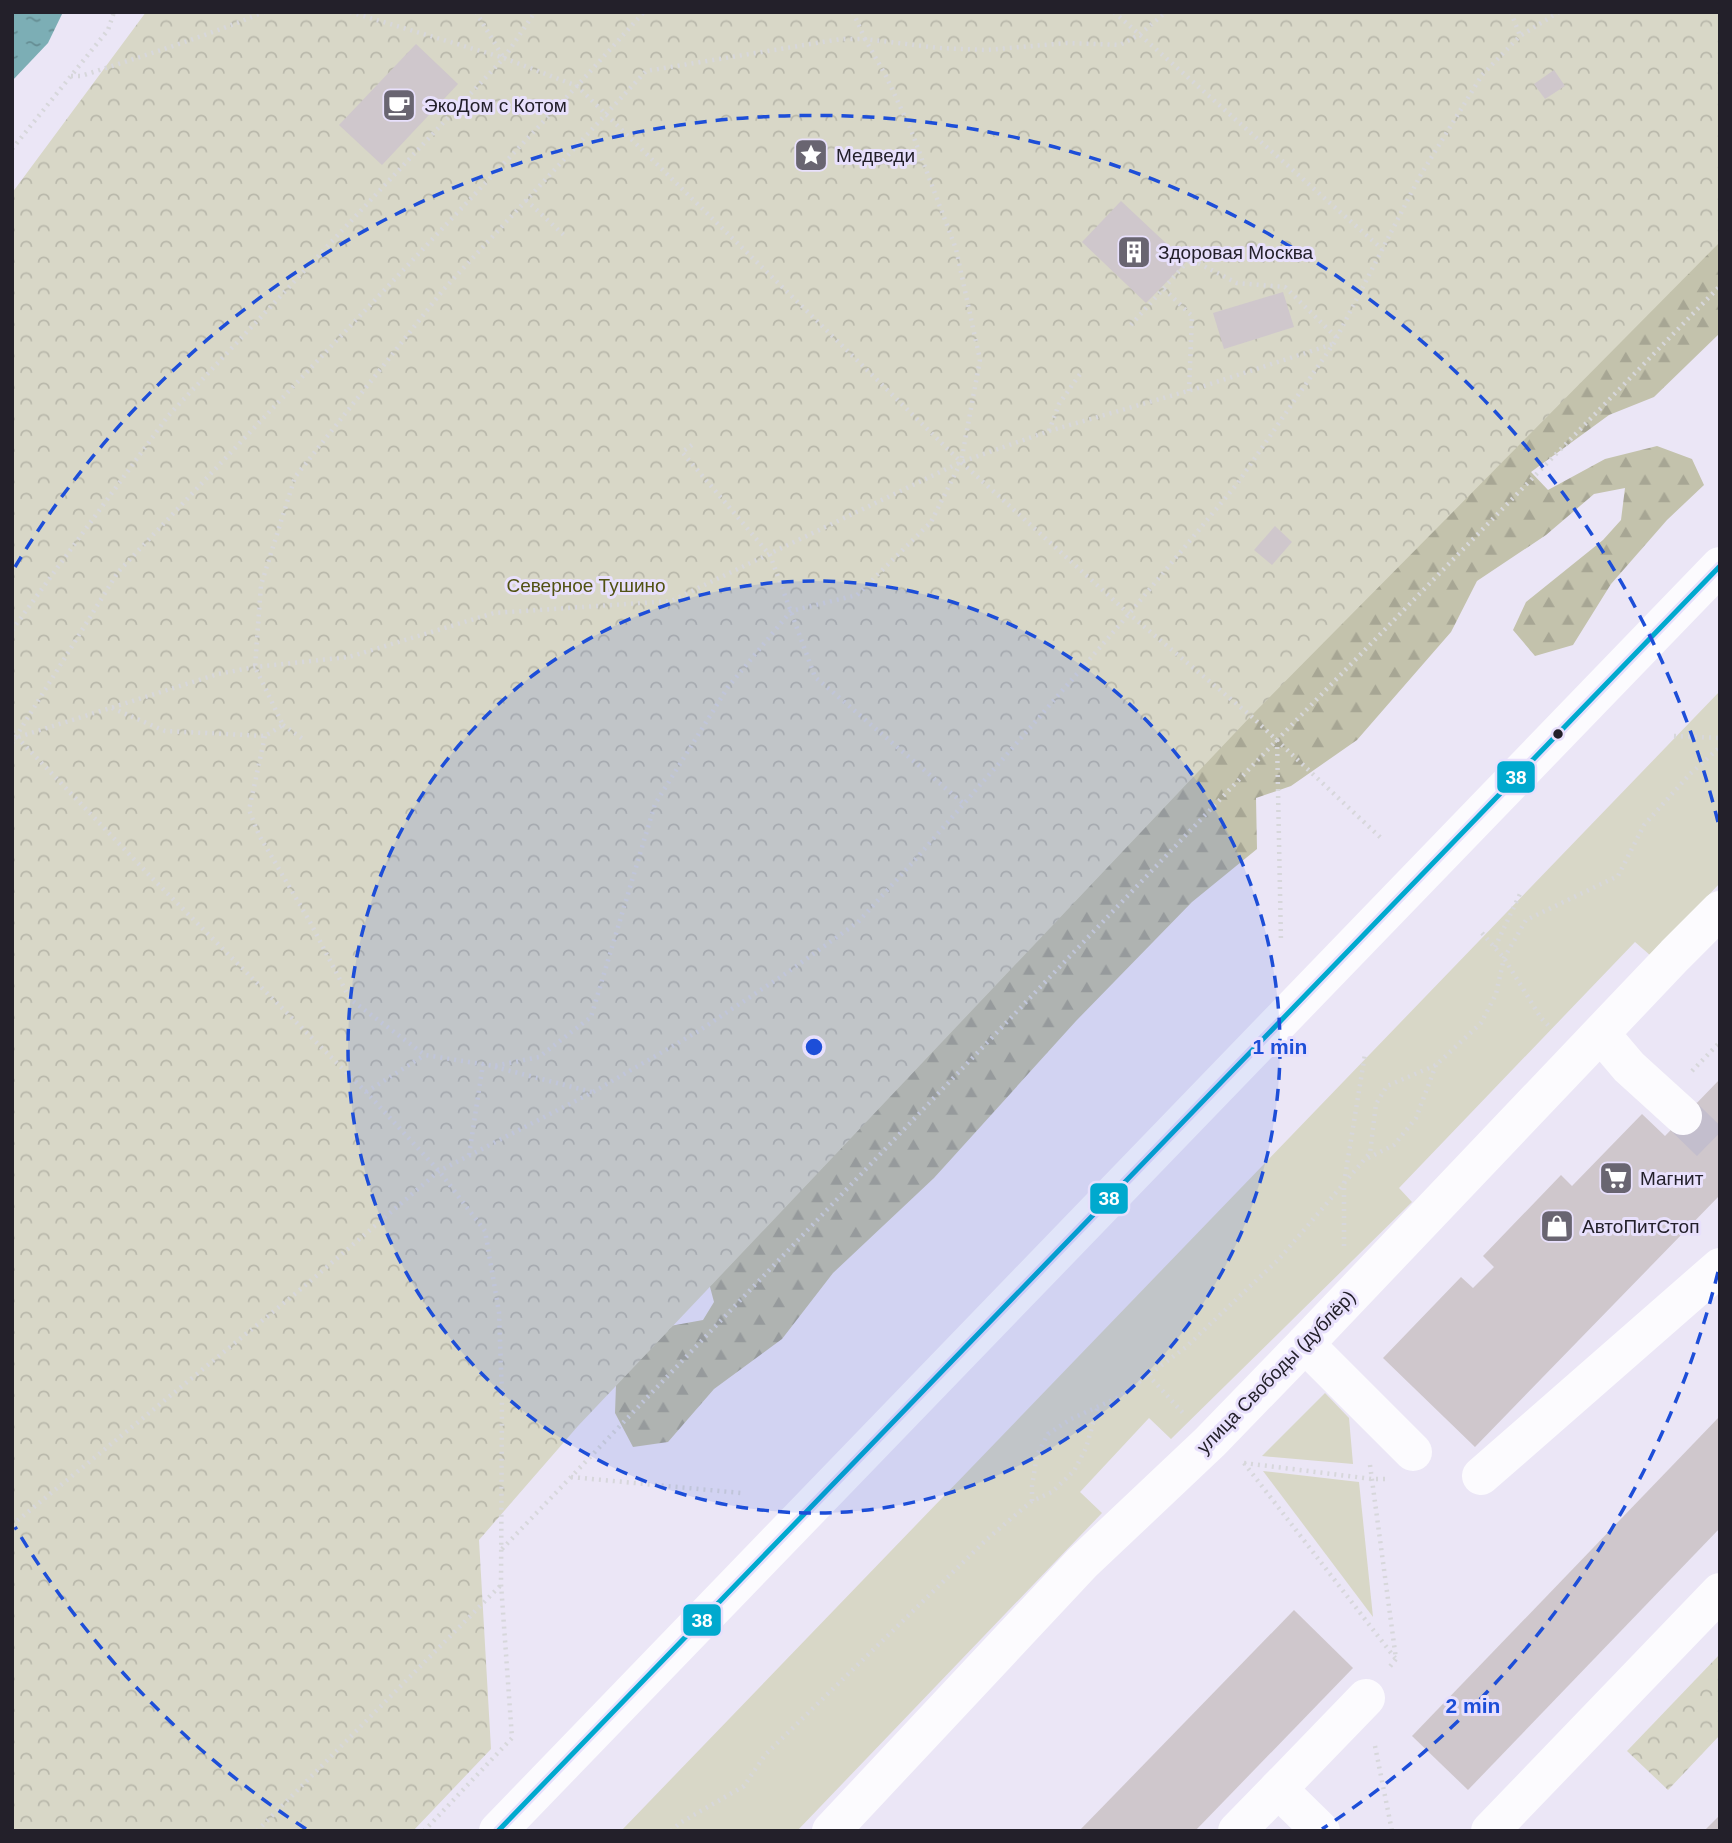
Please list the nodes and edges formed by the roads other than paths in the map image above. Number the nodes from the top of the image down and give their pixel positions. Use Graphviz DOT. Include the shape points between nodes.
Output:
graph roads {
  1 [pos="1720,566"];
  2 [pos="1720,910"];
  3 [pos="1601,1034"];
  4 [pos="1683,1116"];
  5 [pos="1720,1268"];
  6 [pos="1305,1344"];
  7 [pos="1413,1452"];
  8 [pos="1482,1476"];
  9 [pos="1720,1592"];
  10 [pos="1366,1698"];
  11 [pos="1278,1789"];
  12 [pos="498,1831"];
  13 [pos="831,1831"];
  14 [pos="1237,1831"];
  15 [pos="1321,1831"];
  16 [pos="1490,1831"];
  1 -- 12 [label="main road"];
  2 -- 3 [label="main road, улица Свободы (дублёр)"];
  3 -- 4 [label="main road" via="1629,1067"];
  3 -- 6 [label="main road, улица Свободы (дублёр)"];
  5 -- 8 [label="main road"];
  6 -- 7 [label="main road"];
  6 -- 13 [label="main road, улица Свободы (дублёр)" via="1082,1563"];
  9 -- 16 [label="main road"];
  10 -- 11 [label="main road"];
  11 -- 14 [label="main road"];
  11 -- 15 [label="main road"];
}
